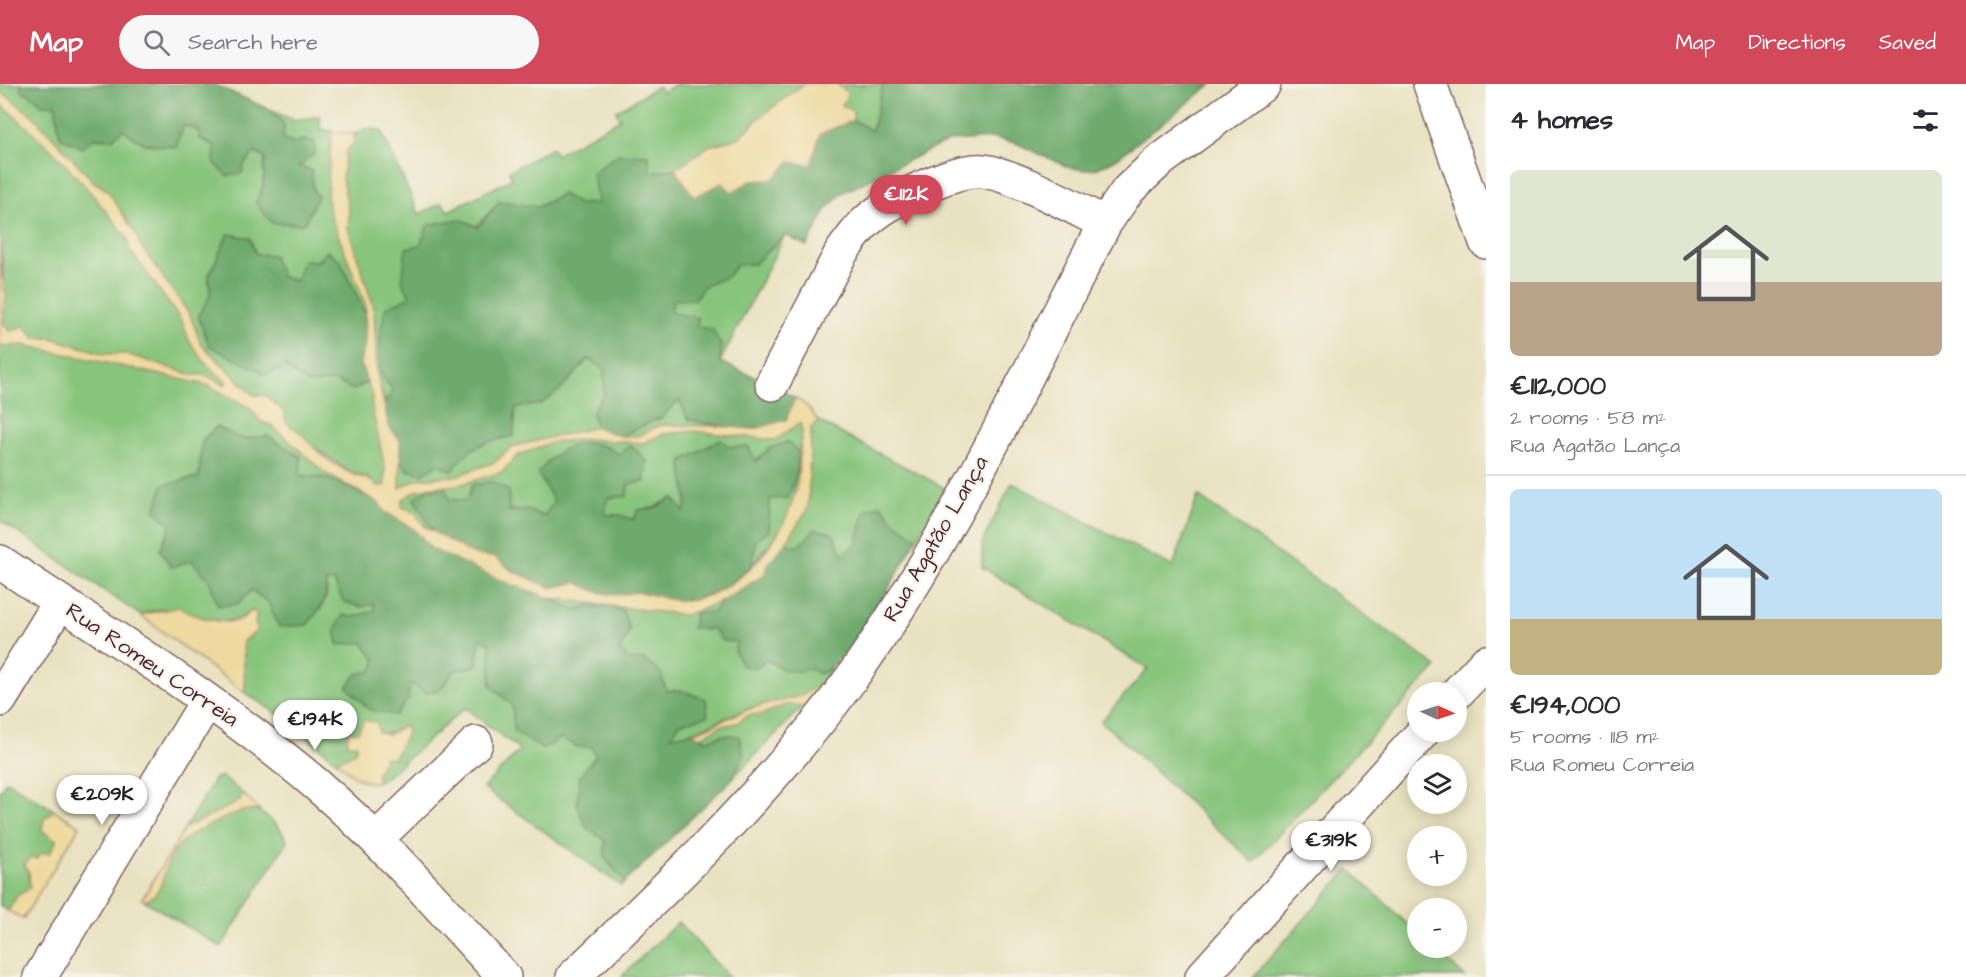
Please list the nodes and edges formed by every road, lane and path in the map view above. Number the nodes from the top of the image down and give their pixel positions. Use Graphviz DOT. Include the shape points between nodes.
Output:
graph roads {
  1 [pos="1264,84"];
  2 [pos="1430,84"];
  3 [pos="1105,223"];
  4 [pos="1486,242"];
  5 [pos="772,384"];
  6 [pos="0,562"];
  7 [pos="60,602"];
  8 [pos="1486,662"];
  9 [pos="1467,682"];
  10 [pos="0,700"];
  11 [pos="207,701"];
  12 [pos="1414,742"];
  13 [pos="476,743"];
  14 [pos="377,838"];
  15 [pos="40,977"];
  16 [pos="504,977"];
  17 [pos="573,977"];
  18 [pos="1202,977"];
  1 -- 3 [label="street, Rua Agatão Lança" via="1157,163 1128,190"];
  2 -- 4 [label="street"];
  3 -- 5 [label="street" via="984,171 943,178 883,209 855,234 841,253"];
  3 -- 17 [label="street, Rua Agatão Lança" via="964,496 914,584 850,680 798,748 747,805"];
  6 -- 7 [label="street, Rua Romeu Correia"];
  7 -- 10 [label="street"];
  7 -- 11 [label="street, Rua Romeu Correia"];
  8 -- 9 [label="street"];
  11 -- 14 [label="street, Rua Romeu Correia" via="262,740"];
  11 -- 15 [label="street"];
  12 -- 18 [label="street"];
  13 -- 14 [label="street"];
  14 -- 16 [label="street, Rua Romeu Correia"];
}
